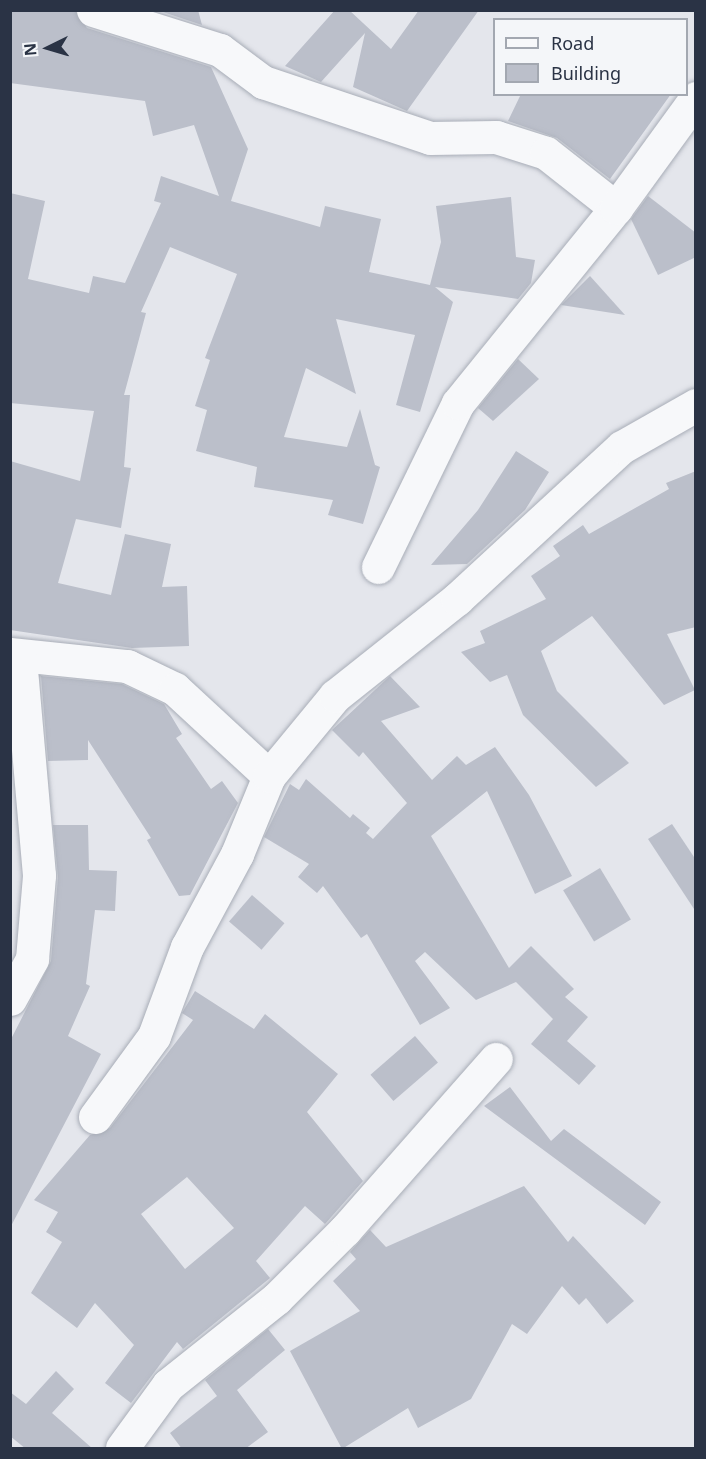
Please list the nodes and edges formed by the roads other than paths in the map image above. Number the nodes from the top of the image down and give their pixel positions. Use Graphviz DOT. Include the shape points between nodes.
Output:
graph roads {
  1 [pos="93,10"];
  2 [pos="696,98"];
  3 [pos="616,208"];
  4 [pos="696,405"];
  5 [pos="378,567"];
  6 [pos="15,655"];
  7 [pos="269,776"];
  8 [pos="10,999"];
  9 [pos="496,1059"];
  10 [pos="95,1118"];
  11 [pos="122,1449"];
  1 -- 3 [label="street" via="220,50 263,82 430,138 496,137 546,153"];
  2 -- 3 [label="street"];
  3 -- 5 [label="street" via="458,403"];
  4 -- 7 [label="street" via="622,447 457,599 335,696"];
  6 -- 7 [label="street" via="128,666 175,689"];
  6 -- 8 [label="street" via="39,875 32,959"];
  7 -- 10 [label="street" via="237,854 187,947 154,1036"];
  9 -- 11 [label="street" via="345,1230 276,1298 168,1385"];
}
